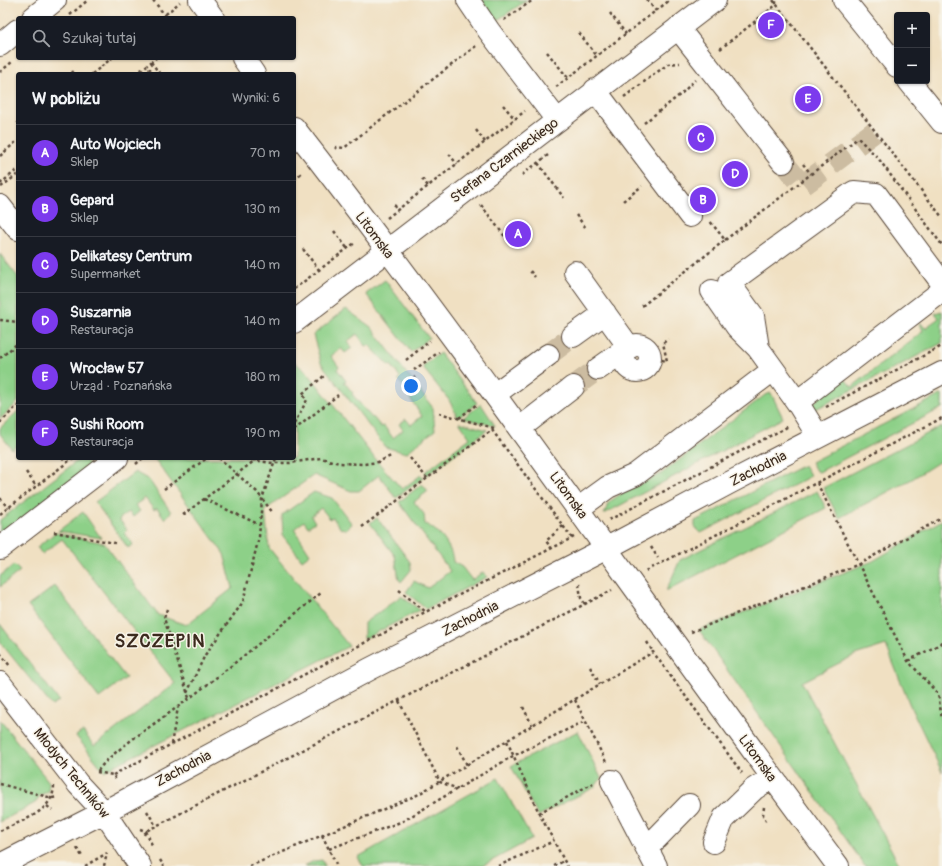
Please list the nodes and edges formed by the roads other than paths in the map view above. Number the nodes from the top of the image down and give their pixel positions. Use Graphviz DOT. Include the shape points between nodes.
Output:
graph roads {
  1 [pos="55,0"];
  2 [pos="200,0"];
  3 [pos="468,0"];
  4 [pos="715,0"];
  5 [pos="844,0"];
  6 [pos="35,16"];
  7 [pos="212,16"];
  8 [pos="678,28"];
  9 [pos="16,32"];
  10 [pos="0,45"];
  11 [pos="244,60"];
  12 [pos="894,62"];
  13 [pos="253,72"];
  14 [pos="911,84"];
  15 [pos="595,90"];
  16 [pos="557,120"];
  17 [pos="942,122"];
  18 [pos="296,131"];
  19 [pos="783,162"];
  20 [pos="0,206"];
  21 [pos="698,216"];
  22 [pos="16,226"];
  23 [pos="386,250"];
  24 [pos="576,272"];
  25 [pos="942,283"];
  26 [pos="942,291"];
  27 [pos="712,292"];
  28 [pos="605,313"];
  29 [pos="296,320"];
  30 [pos="573,336"];
  31 [pos="629,347"];
  32 [pos="758,348"];
  33 [pos="548,355"];
  34 [pos="650,358"];
  35 [pos="598,369"];
  36 [pos="774,370"];
  37 [pos="942,373"];
  38 [pos="573,387"];
  39 [pos="494,394"];
  40 [pos="802,409"];
  41 [pos="520,428"];
  42 [pos="818,436"];
  43 [pos="114,460"];
  44 [pos="578,508"];
  45 [pos="0,548"];
  46 [pos="607,548"];
  47 [pos="0,683"];
  48 [pos="771,778"];
  49 [pos="612,781"];
  50 [pos="689,805"];
  51 [pos="104,812"];
  52 [pos="714,842"];
  53 [pos="652,857"];
  54 [pos="147,859"];
  55 [pos="0,865"];
  56 [pos="838,866"];
  1 -- 6 [label="street"];
  2 -- 7 [label="street"];
  3 -- 16 [label="street"];
  4 -- 8 [label="street, Stefana Czarnieckiego"];
  5 -- 12 [label="street"];
  8 -- 15 [label="street, Stefana Czarnieckiego"];
  8 -- 19 [label="street"];
  9 -- 10 [label="street"];
  11 -- 13 [label="street"];
  14 -- 17 [label="street"];
  15 -- 16 [label="street, Stefana Czarnieckiego"];
  15 -- 21 [label="street" via="658,174"];
  16 -- 23 [label="street, Stefana Czarnieckiego"];
  18 -- 23 [label="street, Litomska"];
  20 -- 22 [label="street"];
  23 -- 29 [label="street, Stefana Czarnieckiego"];
  23 -- 39 [label="street, Litomska"];
  24 -- 28 [label="street"];
  25 -- 32 [label="street" via="876,194 854,192 729,283 754,316"];
  26 -- 40 [label="street"];
  27 -- 32 [label="street" via="738,327"];
  28 -- 30 [label="street"];
  28 -- 31 [label="street"];
  31 -- 34 [label="street" via="638,344 646,348"];
  31 -- 35 [label="street"];
  32 -- 36 [label="street"];
  33 -- 39 [label="street"];
  36 -- 40 [label="street"];
  36 -- 44 [label="street" via="635,475 608,487"];
  37 -- 42 [label="street, Zachodnia"];
  38 -- 41 [label="street"];
  39 -- 41 [label="street, Litomska"];
  40 -- 42 [label="street"];
  41 -- 44 [label="street, Litomska"];
  42 -- 46 [label="street, Zachodnia"];
  43 -- 45 [label="street"];
  44 -- 46 [label="street, Litomska"];
  46 -- 48 [label="street, Litomska"];
  46 -- 51 [label="street, Zachodnia" via="366,662"];
  47 -- 51 [label="street, Młodych Techników" via="78,784"];
  48 -- 52 [label="street" via="754,789 724,818"];
  48 -- 56 [label="street, Litomska"];
  49 -- 53 [label="street"];
  50 -- 53 [label="street"];
  51 -- 54 [label="street, Młodych Techników"];
  51 -- 55 [label="street, Zachodnia"];
}
